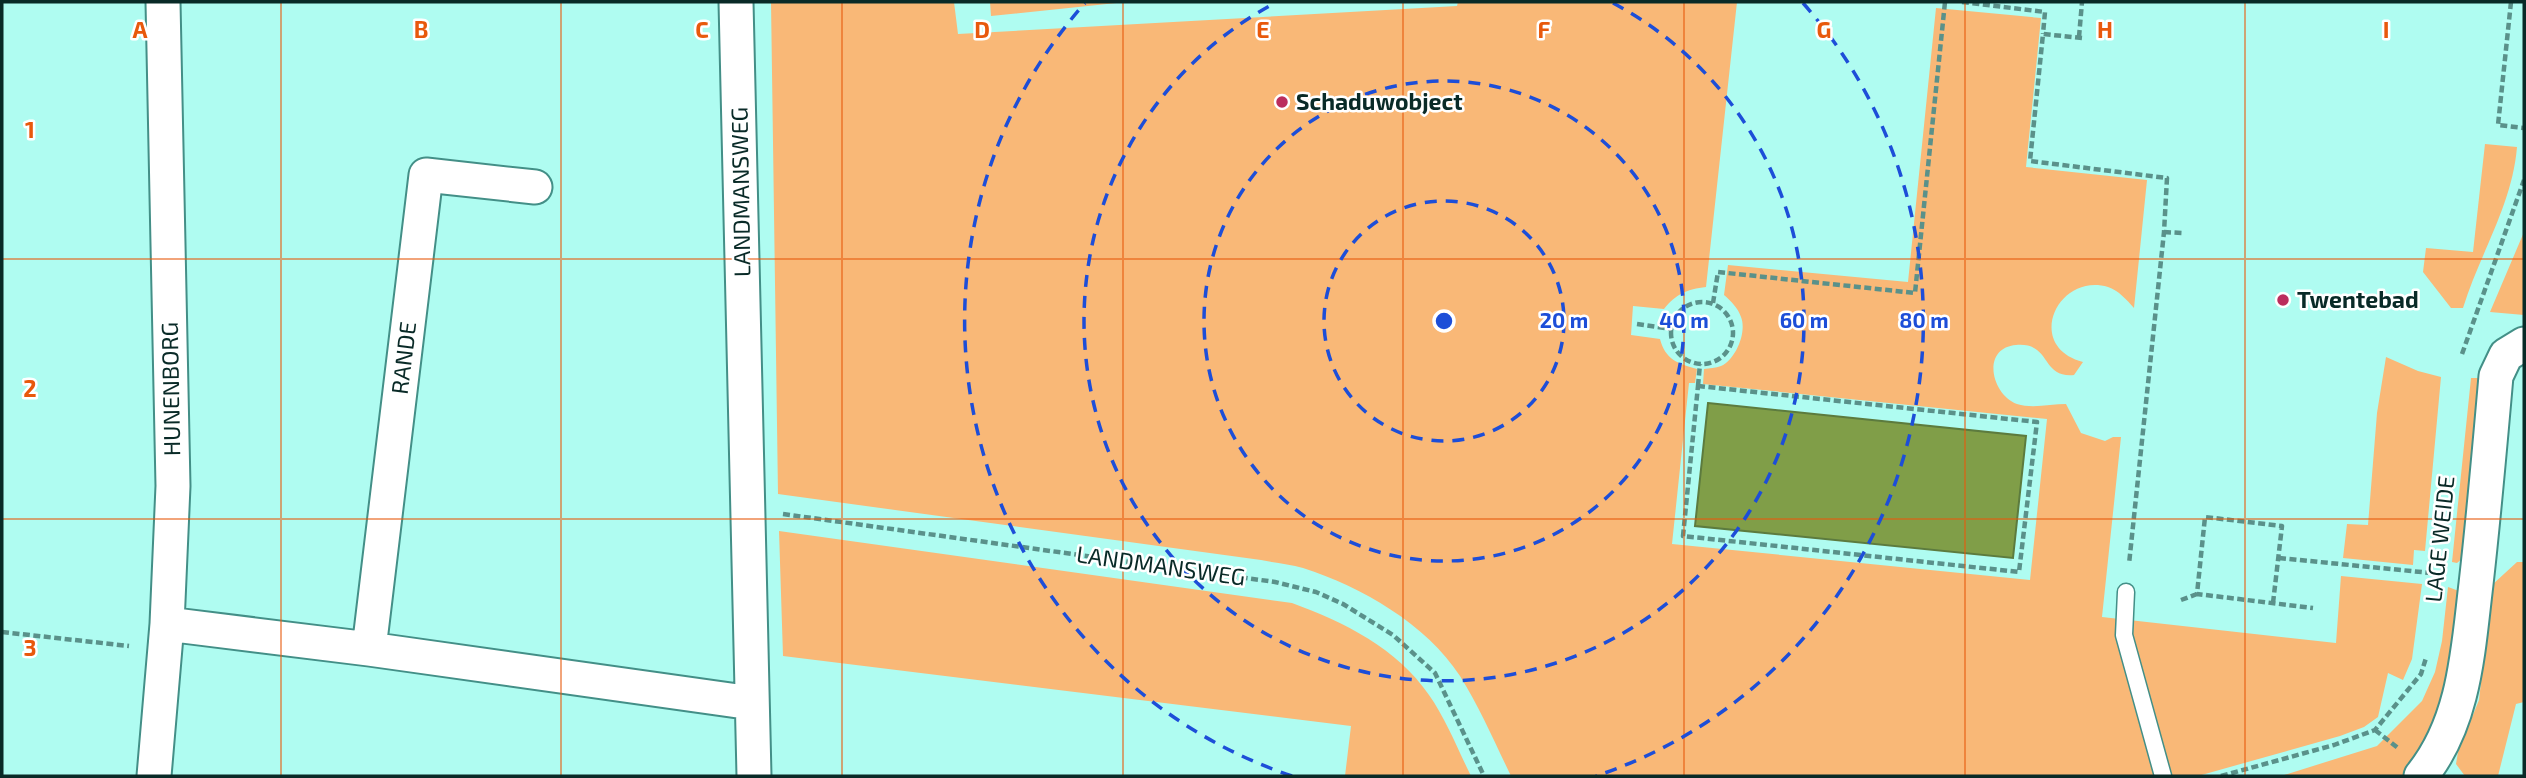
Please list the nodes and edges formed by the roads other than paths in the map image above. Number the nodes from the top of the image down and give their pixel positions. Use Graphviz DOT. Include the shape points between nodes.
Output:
graph roads {
  1 [pos="163,2"];
  2 [pos="736,2"];
  3 [pos="535,187"];
  4 [pos="2524,344"];
  5 [pos="2126,592"];
  6 [pos="166,637"];
  7 [pos="369,649"];
  8 [pos="752,703"];
  9 [pos="2427,774"];
  10 [pos="154,776"];
  11 [pos="754,776"];
  12 [pos="2163,776"];
  1 -- 6 [label="street, HUNENBORG" via="173,486"];
  2 -- 8 [label="street, LANDMANSWEG"];
  3 -- 7 [label="street, RANDE" via="426,175"];
  4 -- 9 [label="street, LAGE WEIDE" via="2506,355 2496,376 2462,691"];
  5 -- 12 [label="lane" via="2124,635"];
  6 -- 7 [label="street"];
  6 -- 10 [label="street, HUNENBORG"];
  7 -- 8 [label="street"];
  8 -- 11 [label="street, LANDMANSWEG"];
}
